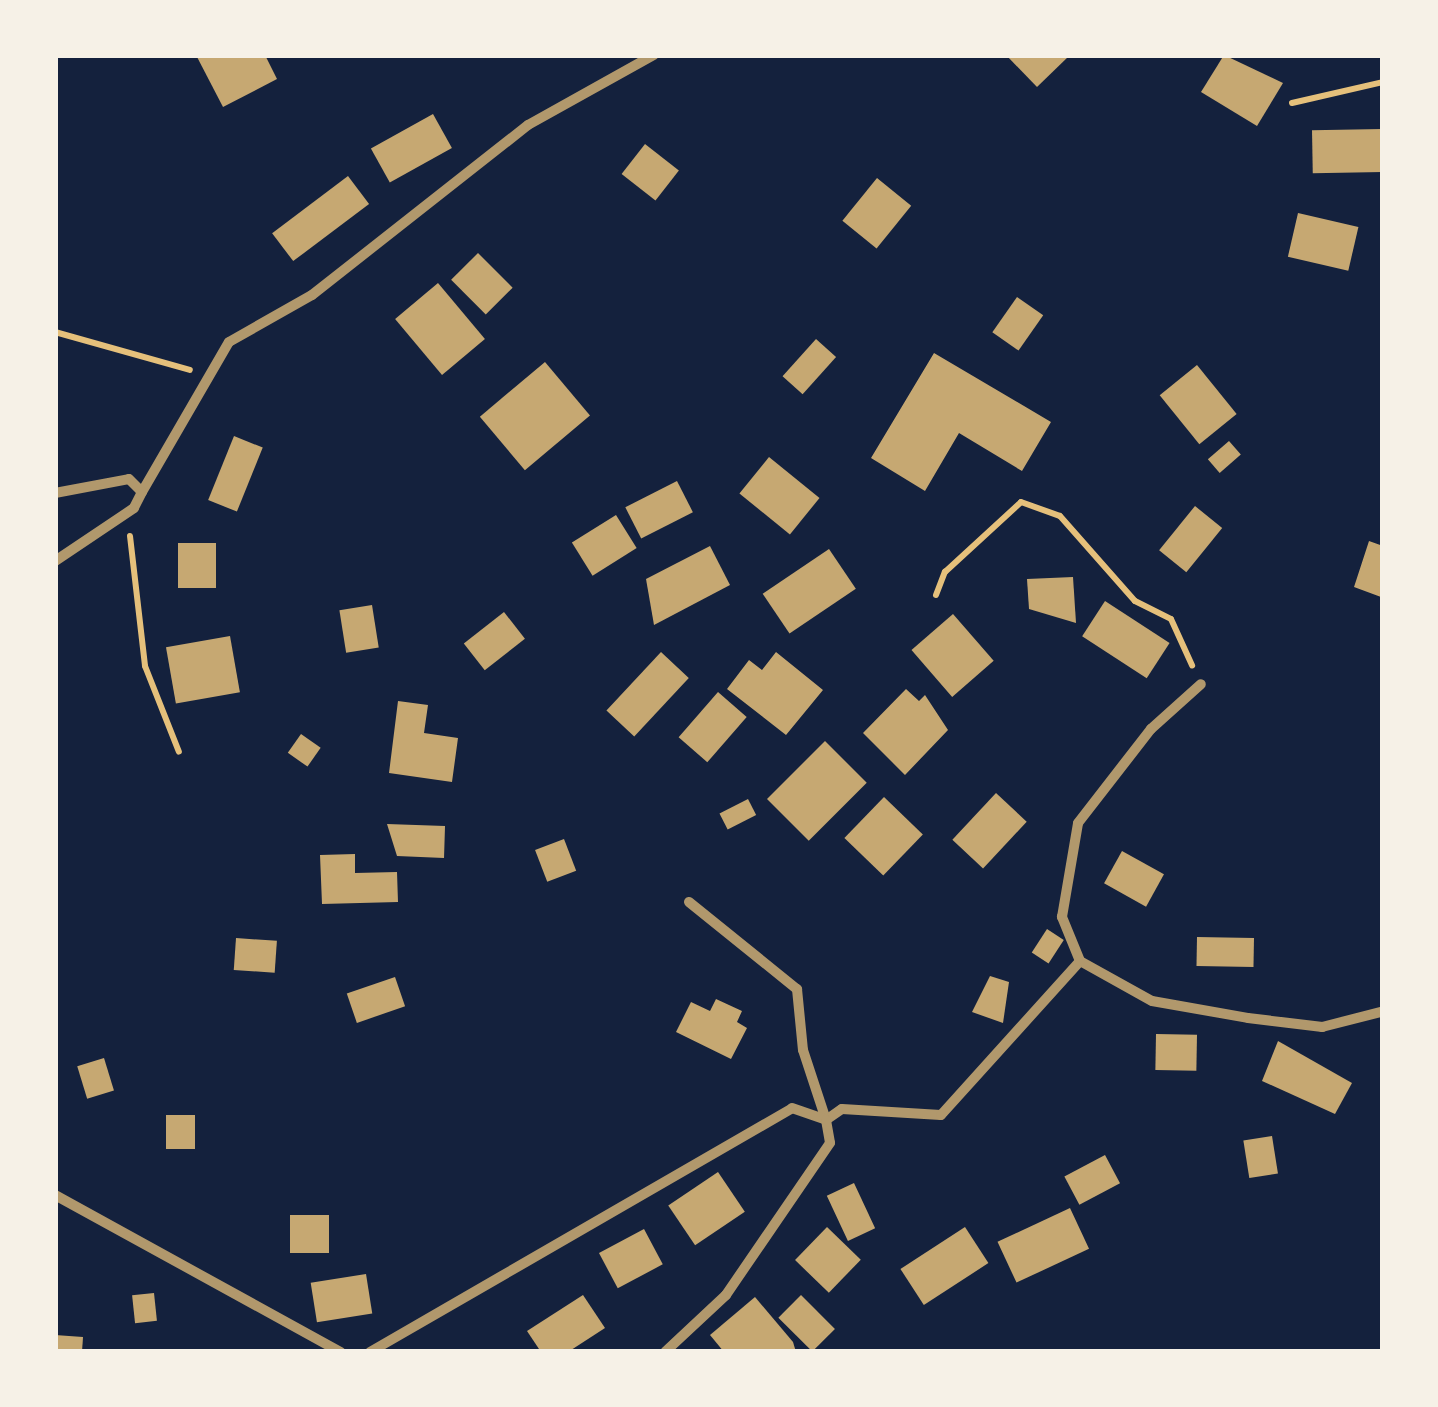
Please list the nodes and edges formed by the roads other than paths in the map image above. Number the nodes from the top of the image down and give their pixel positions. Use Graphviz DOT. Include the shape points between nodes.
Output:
graph roads {
  1 [pos="654,55"];
  2 [pos="142,492"];
  3 [pos="55,494"];
  4 [pos="55,561"];
  5 [pos="1201,684"];
  6 [pos="689,902"];
  7 [pos="1080,961"];
  8 [pos="1381,1012"];
  9 [pos="826,1120"];
  10 [pos="55,1195"];
  11 [pos="341,1352"];
  12 [pos="370,1352"];
  13 [pos="665,1352"];
  1 -- 2 [label="street" via="528,125 312,295 229,342"];
  2 -- 3 [label="street" via="129,479"];
  2 -- 4 [label="street" via="134,508"];
  5 -- 7 [label="street" via="1151,729 1078,823 1062,916"];
  6 -- 9 [label="street" via="798,989 803,1050"];
  7 -- 8 [label="street" via="1152,1000 1248,1018 1322,1027"];
  7 -- 9 [label="street" via="941,1114 842,1109"];
  9 -- 12 [label="street" via="792,1108"];
  9 -- 13 [label="street" via="830,1143 726,1295"];
  10 -- 11 [label="street"];
}
